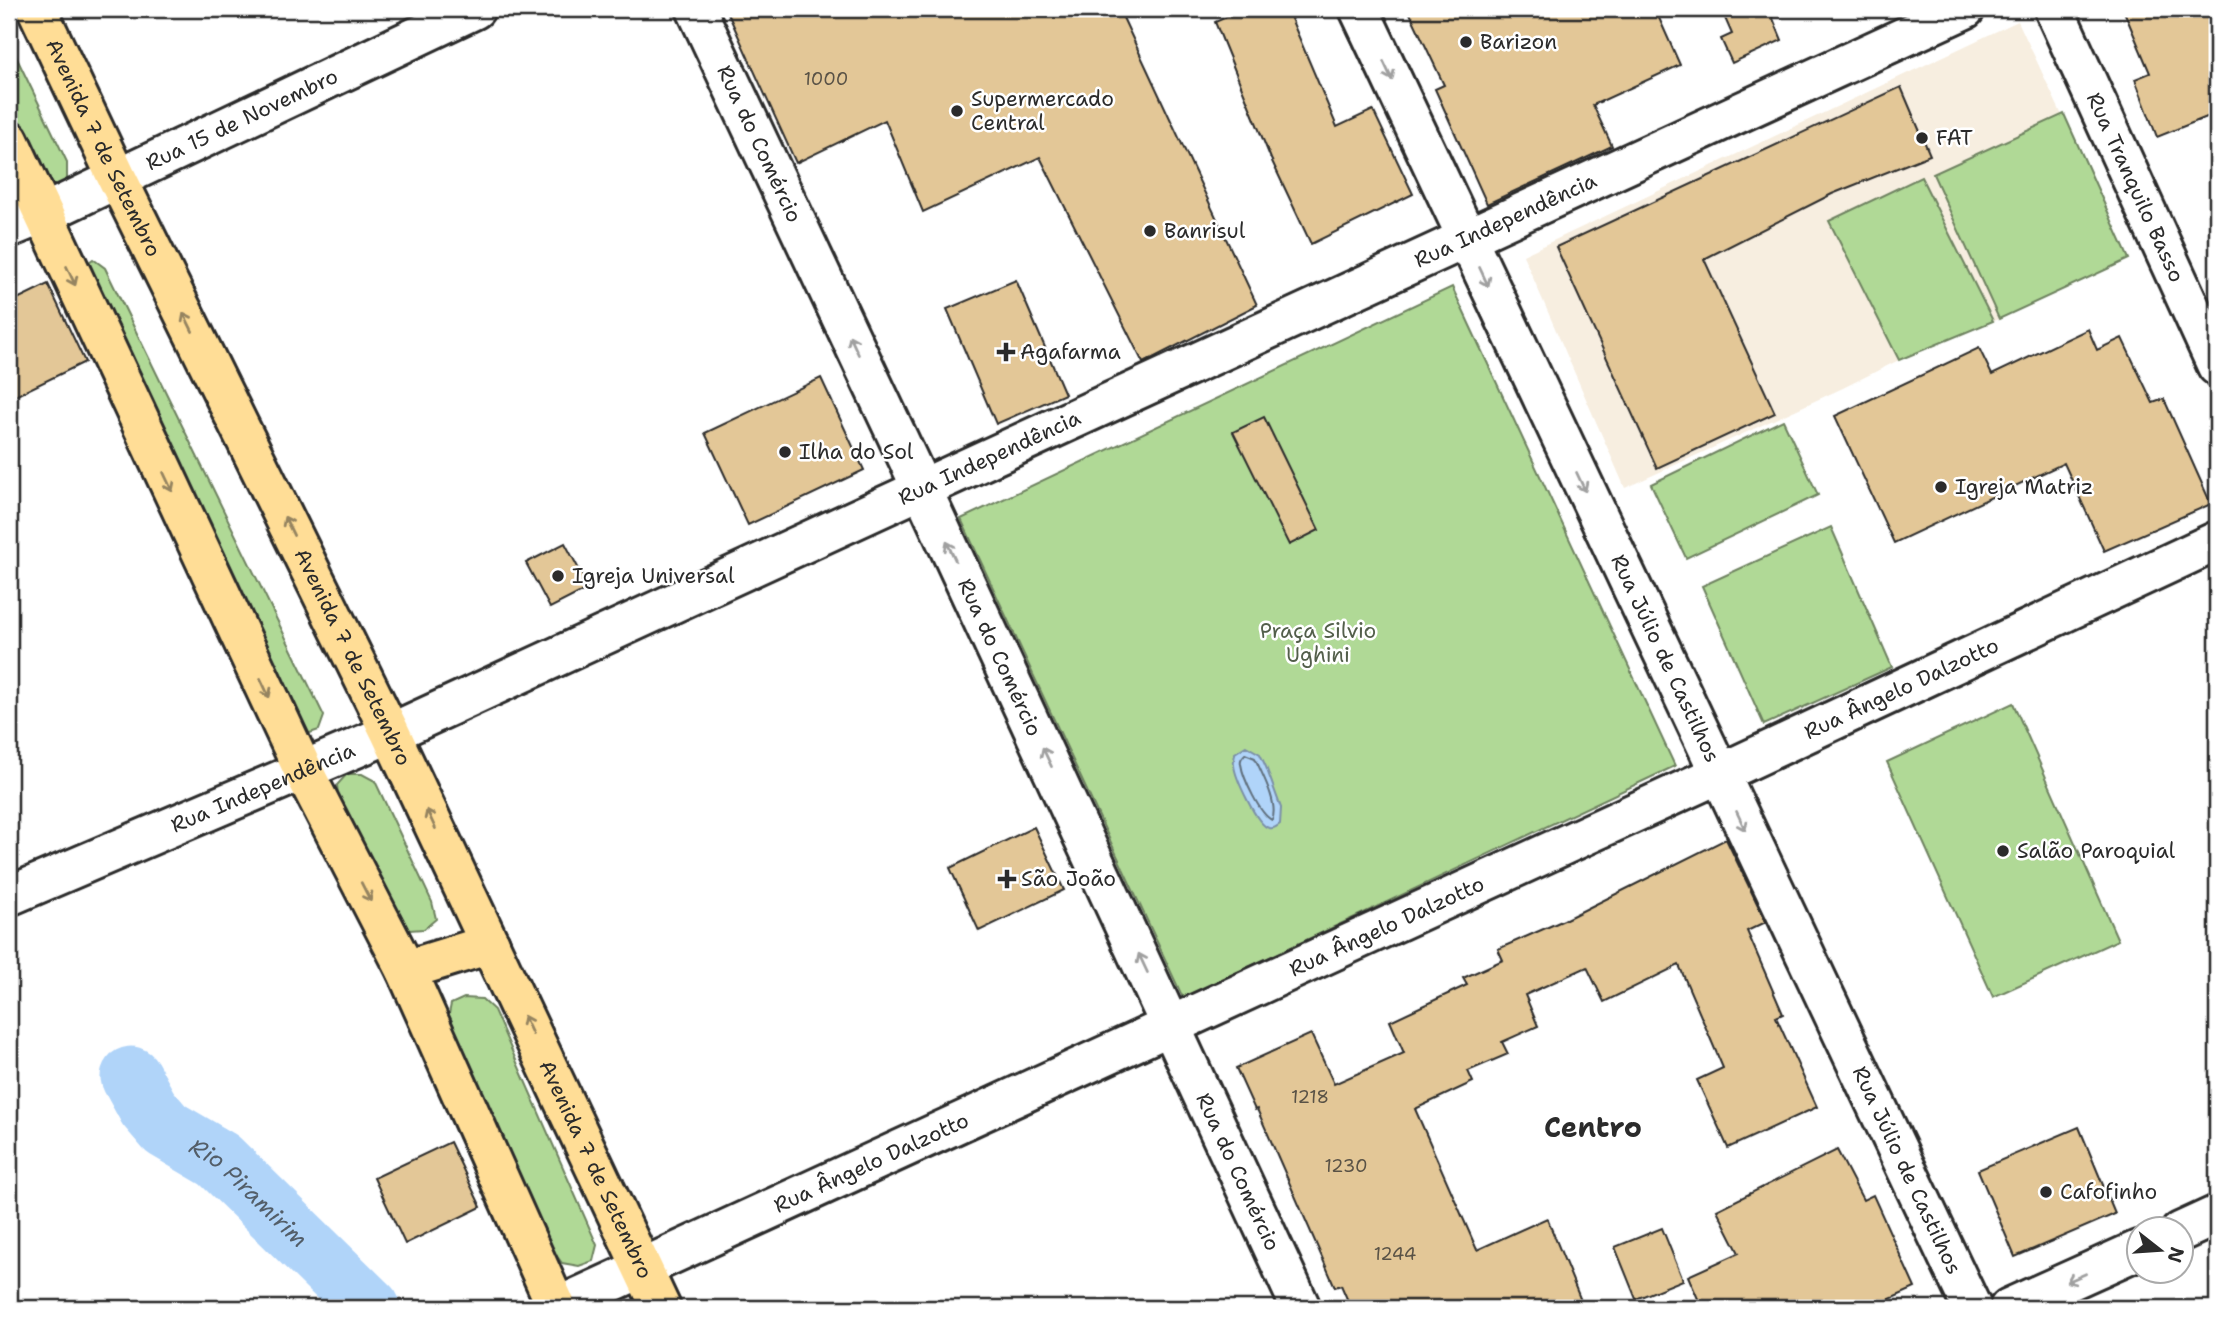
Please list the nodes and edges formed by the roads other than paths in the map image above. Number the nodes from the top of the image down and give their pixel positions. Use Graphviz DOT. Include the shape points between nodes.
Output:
graph roads {
  1 [pos="37,9"];
  2 [pos="475,9"];
  3 [pos="696,9"];
  4 [pos="1359,9"];
  5 [pos="1965,9"];
  6 [pos="2054,9"];
  7 [pos="9,140"];
  8 [pos="117,178"];
  9 [pos="26,221"];
  10 [pos="1466,238"];
  11 [pos="2217,366"];
  12 [pos="921,487"];
  13 [pos="2217,541"];
  14 [pos="391,733"];
  15 [pos="304,772"];
  16 [pos="1719,774"];
  17 [pos="9,896"];
  18 [pos="490,944"];
  19 [pos="406,970"];
  20 [pos="1172,1025"];
  21 [pos="2217,1215"];
  22 [pos="2194,1226"];
  23 [pos="2124,1257"];
  24 [pos="643,1270"];
  25 [pos="556,1308"];
  26 [pos="660,1308"];
  27 [pos="1301,1308"];
  28 [pos="1972,1308"];
  29 [pos="2010,1308"];
  1 -- 8 [label="main road, Avenida 7 de Setembro"];
  2 -- 8 [label="street, Rua 15 de Novembro"];
  12 -- 3 [label="street, Rua do Comércio, one-way"];
  4 -- 10 [label="street, Rua Júlio de Castilhos, one-way"];
  5 -- 10 [label="street, Rua Independência"];
  6 -- 11 [label="street, Rua Tranquilo Basso"];
  7 -- 9 [label="main road"];
  8 -- 9 [label="street, Rua 15 de Novembro"];
  14 -- 8 [label="main road, Avenida 7 de Setembro, one-way"];
  9 -- 15 [label="main road, one-way"];
  10 -- 12 [label="street, Rua Independência"];
  10 -- 16 [label="street, Rua Júlio de Castilhos, one-way"];
  12 -- 14 [label="street, Rua Independência"];
  20 -- 12 [label="street, Rua do Comércio, one-way"];
  13 -- 16 [label="street, Rua Ângelo Dalzotto"];
  14 -- 15 [label="street, Rua Independência"];
  18 -- 14 [label="main road, Avenida 7 de Setembro, one-way"];
  15 -- 17 [label="street, Rua Independência"];
  15 -- 19 [label="main road, one-way"];
  16 -- 20 [label="street, Rua Ângelo Dalzotto"];
  16 -- 28 [label="street, Rua Júlio de Castilhos, one-way"];
  18 -- 19 [label="main road"];
  24 -- 18 [label="main road, Avenida 7 de Setembro, one-way"];
  19 -- 25 [label="main road"];
  20 -- 24 [label="street, Rua Ângelo Dalzotto"];
  20 -- 27 [label="street, Rua do Comércio"];
  21 -- 22 [label="street"];
  23 -- 29 [label="street, one-way"];
  24 -- 25 [label="street, Rua Ângelo Dalzotto"];
  24 -- 26 [label="main road, Avenida 7 de Setembro"];
}
